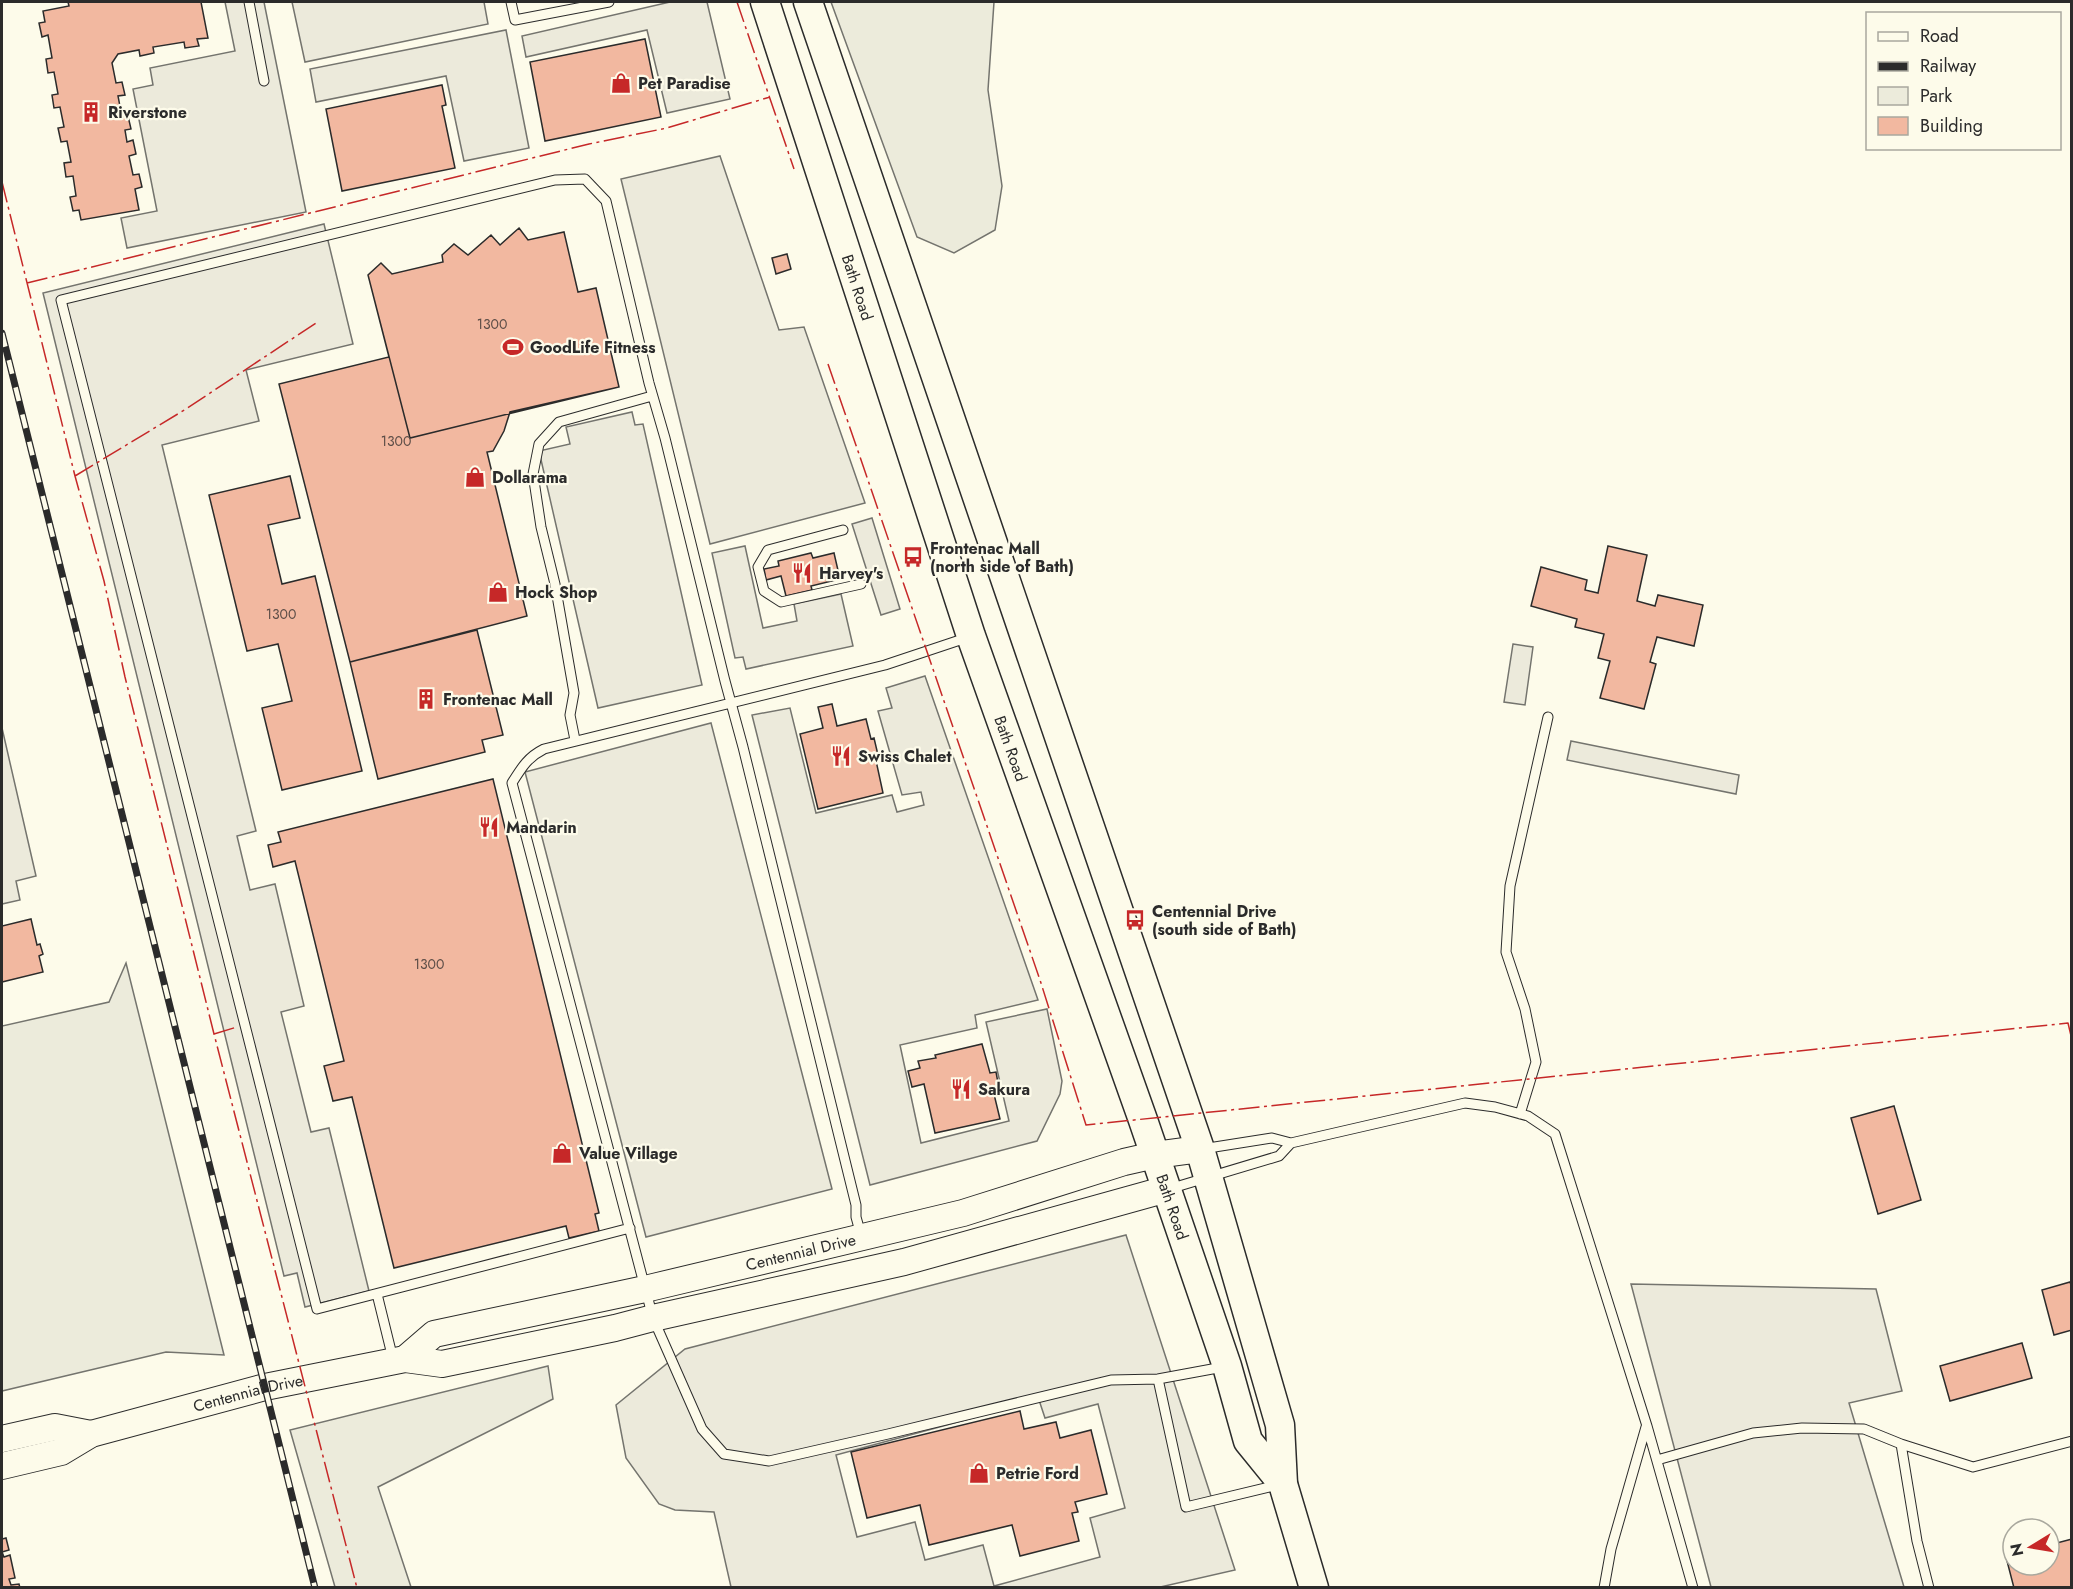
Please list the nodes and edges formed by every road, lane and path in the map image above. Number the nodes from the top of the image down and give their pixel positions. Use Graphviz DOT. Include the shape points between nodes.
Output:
graph roads {
  1 [pos="249,2"];
  2 [pos="511,2"];
  3 [pos="609,2"];
  4 [pos="765,2"];
  5 [pos="808,2"];
  6 [pos="264,81"];
  7 [pos="652,396"];
  8 [pos="843,530"];
  9 [pos="861,584"];
  10 [pos="971,636"];
  11 [pos="732,702"];
  12 [pos="1548,717"];
  13 [pos="575,740"];
  14 [pos="1520,1114"];
  15 [pos="1291,1143"];
  16 [pos="1200,1149"];
  17 [pos="1155,1155"];
  18 [pos="1209,1177"];
  19 [pos="1167,1190"];
  20 [pos="630,1228"];
  21 [pos="862,1237"];
  22 [pos="645,1289"];
  23 [pos="377,1294"];
  24 [pos="652,1318"];
  25 [pos="399,1360"];
  26 [pos="1227,1366"];
  27 [pos="1158,1379"];
  28 [pos="1647,1426"];
  29 [pos="91,1434"];
  30 [pos="2,1439"];
  31 [pos="2072,1441"];
  32 [pos="1901,1444"];
  33 [pos="1657,1460"];
  34 [pos="2,1466"];
  35 [pos="1282,1484"];
  36 [pos="1314,1587"];
  37 [pos="1604,1587"];
  38 [pos="1693,1587"];
  39 [pos="1929,1587"];
  1 -- 6 [label="lane"];
  2 -- 3 [label="lane" via="515,20"];
  4 -- 10 [label="main road, Bath Road"];
  5 -- 16 [label="main road, Bath Road"];
  7 -- 11 [label="lane"];
  7 -- 13 [label="lane" via="559,422 539,444 533,474 574,693 570,715"];
  7 -- 23 [label="lane" via="606,201 585,179 549,181 61,300 317,1309"];
  8 -- 9 [label="lane" via="768,550 758,567 764,591 781,602"];
  10 -- 11 [label="lane" via="885,665"];
  10 -- 17 [label="main road, Bath Road"];
  11 -- 13 [label="lane"];
  11 -- 21 [label="lane"];
  12 -- 14 [label="lane" via="1510,886 1506,952 1525,1009 1536,1062"];
  13 -- 20 [label="lane" via="532,756 512,783"];
  14 -- 15 [label="lane" via="1465,1102"];
  14 -- 28 [label="lane" via="1555,1134"];
  15 -- 16 [label="lane" via="1272,1138"];
  15 -- 18 [label="lane" via="1279,1156"];
  16 -- 17 [label="main road, Centennial Drive"];
  16 -- 18 [label="main road, Bath Road"];
  17 -- 19 [label="main road, Bath Road"];
  17 -- 21 [label="main road, Centennial Drive" via="963,1213"];
  18 -- 19 [label="lane"];
  18 -- 35 [label="main road, Bath Road" via="1280,1425"];
  19 -- 24 [label="main road, Centennial Drive" via="904,1262"];
  19 -- 26 [label="main road, Bath Road"];
  20 -- 22 [label="lane"];
  20 -- 23 [label="lane"];
  21 -- 22 [label="main road, Centennial Drive"];
  22 -- 24 [label="lane"];
  22 -- 25 [label="main road, Centennial Drive" via="434,1335"];
  23 -- 25 [label="lane"];
  24 -- 25 [label="main road, Centennial Drive" via="442,1364"];
  24 -- 27 [label="lane" via="702,1429 724,1454 769,1461 1111,1380"];
  25 -- 29 [label="main road, Centennial Drive" via="265,1387"];
  26 -- 27 [label="lane"];
  26 -- 35 [label="main road, Bath Road" via="1248,1441"];
  27 -- 35 [label="lane" via="1186,1507"];
  28 -- 33 [label="lane"];
  28 -- 37 [label="lane" via="1611,1549"];
  29 -- 30 [label="main road, Centennial Drive" via="55,1427"];
  29 -- 34 [label="main road, Centennial Drive" via="60,1452"];
  31 -- 32 [label="lane" via="1973,1467"];
  32 -- 33 [label="lane" via="1864,1429 1802,1428 1753,1433"];
  32 -- 39 [label="lane" via="1917,1542"];
  33 -- 38 [label="lane"];
  35 -- 36 [label="main road, Bath Road"];
}
